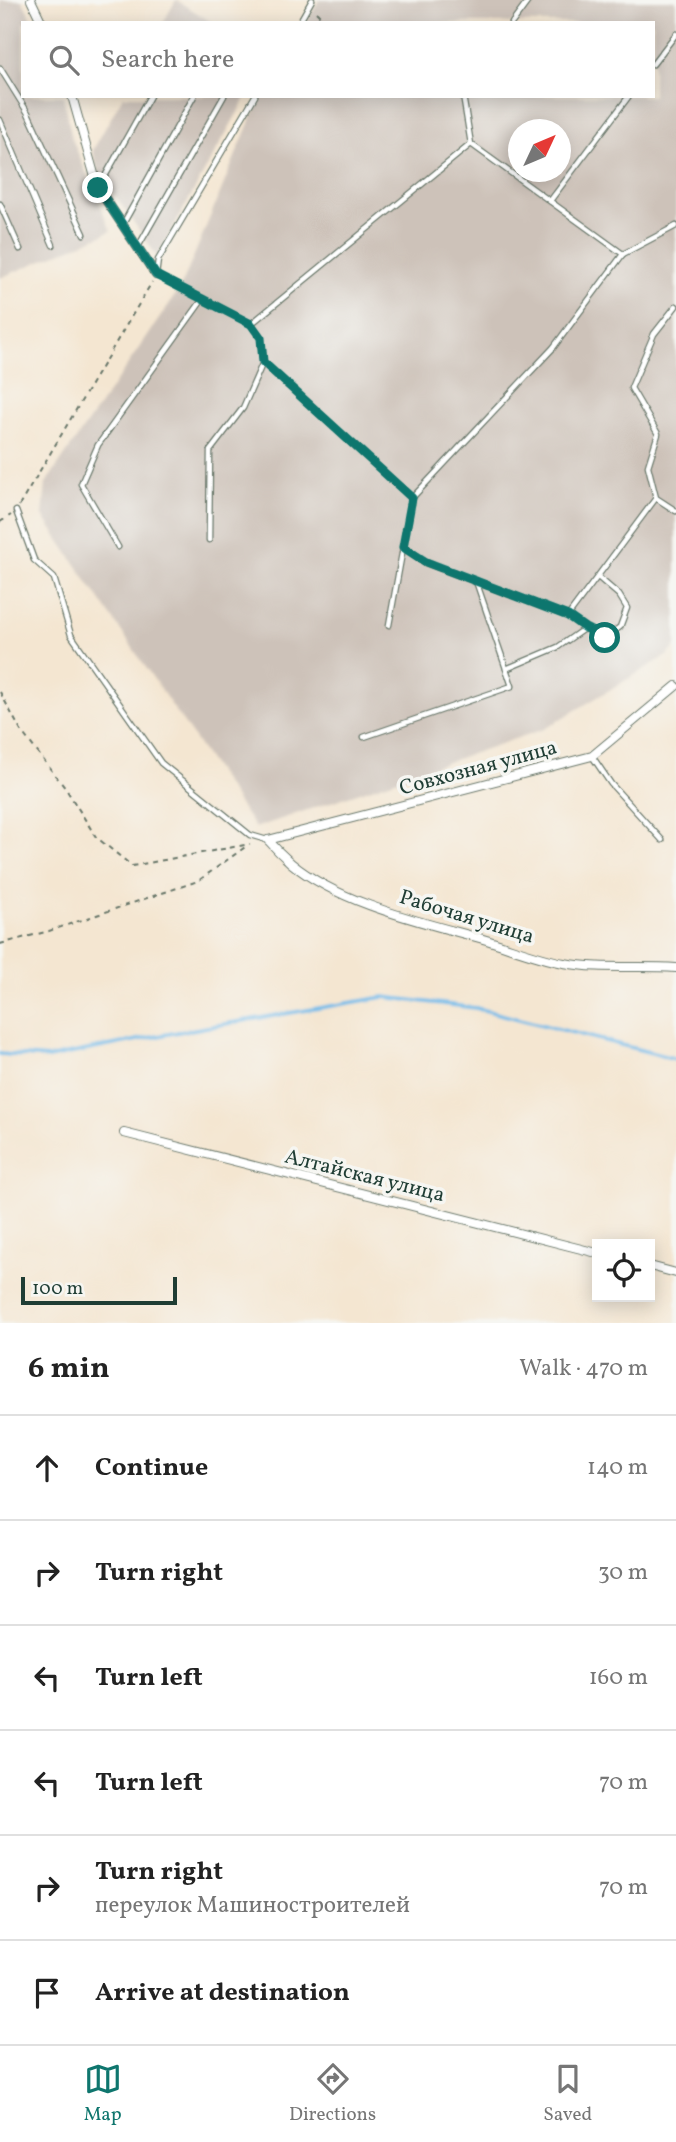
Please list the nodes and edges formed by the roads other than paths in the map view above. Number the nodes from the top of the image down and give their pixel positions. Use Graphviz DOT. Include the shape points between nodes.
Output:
graph roads {
  1 [pos="31,0"];
  2 [pos="312,0"];
  3 [pos="529,0"];
  4 [pos="41,21"];
  5 [pos="300,21"];
  6 [pos="513,21"];
  7 [pos="676,34"];
  8 [pos="655,61"];
  9 [pos="0,68"];
  10 [pos="73,98"];
  11 [pos="149,98"];
  12 [pos="193,98"];
  13 [pos="223,98"];
  14 [pos="255,98"];
  15 [pos="463,98"];
  16 [pos="627,98"];
  17 [pos="0,120"];
  18 [pos="471,144"];
  19 [pos="98,188"];
  20 [pos="550,201"];
  21 [pos="0,204"];
  22 [pos="123,225"];
  23 [pos="676,226"];
  24 [pos="84,234"];
  25 [pos="53,245"];
  26 [pos="138,247"];
  27 [pos="20,249"];
  28 [pos="623,254"];
  29 [pos="156,275"];
  30 [pos="203,299"];
  31 [pos="676,306"];
  32 [pos="251,324"];
  33 [pos="263,362"];
  34 [pos="412,498"];
  35 [pos="656,498"];
  36 [pos="16,511"];
  37 [pos="676,512"];
  38 [pos="209,540"];
  39 [pos="118,547"];
  40 [pos="403,547"];
  41 [pos="598,577"];
  42 [pos="476,581"];
  43 [pos="568,616"];
  44 [pos="389,625"];
  45 [pos="585,628"];
  46 [pos="506,669"];
  47 [pos="676,686"];
  48 [pos="364,737"];
  49 [pos="592,756"];
  50 [pos="268,840"];
  51 [pos="662,840"];
  52 [pos="676,968"];
  53 [pos="124,1133"];
  54 [pos="592,1252"];
  55 [pos="655,1267"];
  56 [pos="676,1273"];
  1 -- 4 [label="street"];
  2 -- 5 [label="lane"];
  3 -- 6 [label="lane"];
  7 -- 8 [label="lane"];
  9 -- 24 [label="lane" via="28,113"];
  10 -- 19 [label="street"];
  11 -- 19 [label="lane"];
  12 -- 22 [label="lane"];
  13 -- 26 [label="lane"];
  14 -- 29 [label="lane" via="158,260"];
  15 -- 18 [label="lane"];
  16 -- 20 [label="lane"];
  17 -- 25 [label="lane"];
  18 -- 20 [label="lane"];
  18 -- 32 [label="lane"];
  19 -- 22 [label="street"];
  20 -- 28 [label="lane"];
  21 -- 27 [label="lane"];
  22 -- 26 [label="street"];
  23 -- 28 [label="lane"];
  26 -- 29 [label="street"];
  28 -- 34 [label="lane" via="553,348"];
  29 -- 30 [label="lane"];
  30 -- 32 [label="lane"];
  30 -- 39 [label="lane" via="98,445 81,484"];
  31 -- 35 [label="lane" via="654,334 631,388 658,434 648,466"];
  32 -- 33 [label="lane" via="261,338"];
  33 -- 34 [label="lane"];
  33 -- 38 [label="lane" via="243,408 210,451"];
  34 -- 40 [label="lane"];
  35 -- 37 [label="lane"];
  35 -- 41 [label="lane"];
  36 -- 50 [label="lane" via="34,560 54,578 71,635 160,762 250,835"];
  40 -- 42 [label="lane" via="426,562"];
  40 -- 44 [label="lane"];
  41 -- 43 [label="lane"];
  41 -- 45 [label="lane" via="627,608 620,627 605,638"];
  42 -- 43 [label="lane"];
  42 -- 46 [label="lane"];
  43 -- 45 [label="lane"];
  45 -- 46 [label="lane" via="558,647"];
  46 -- 48 [label="lane" via="512,686"];
  47 -- 49 [label="street, Совхозная улица"];
  49 -- 50 [label="street, Совхозная улица"];
  49 -- 51 [label="lane" via="611,785"];
  50 -- 52 [label="street, Рабочая улица" via="292,864 326,885 409,918 564,963"];
  53 -- 54 [label="street, Алтайская улица"];
  55 -- 56 [label="street"];
}
